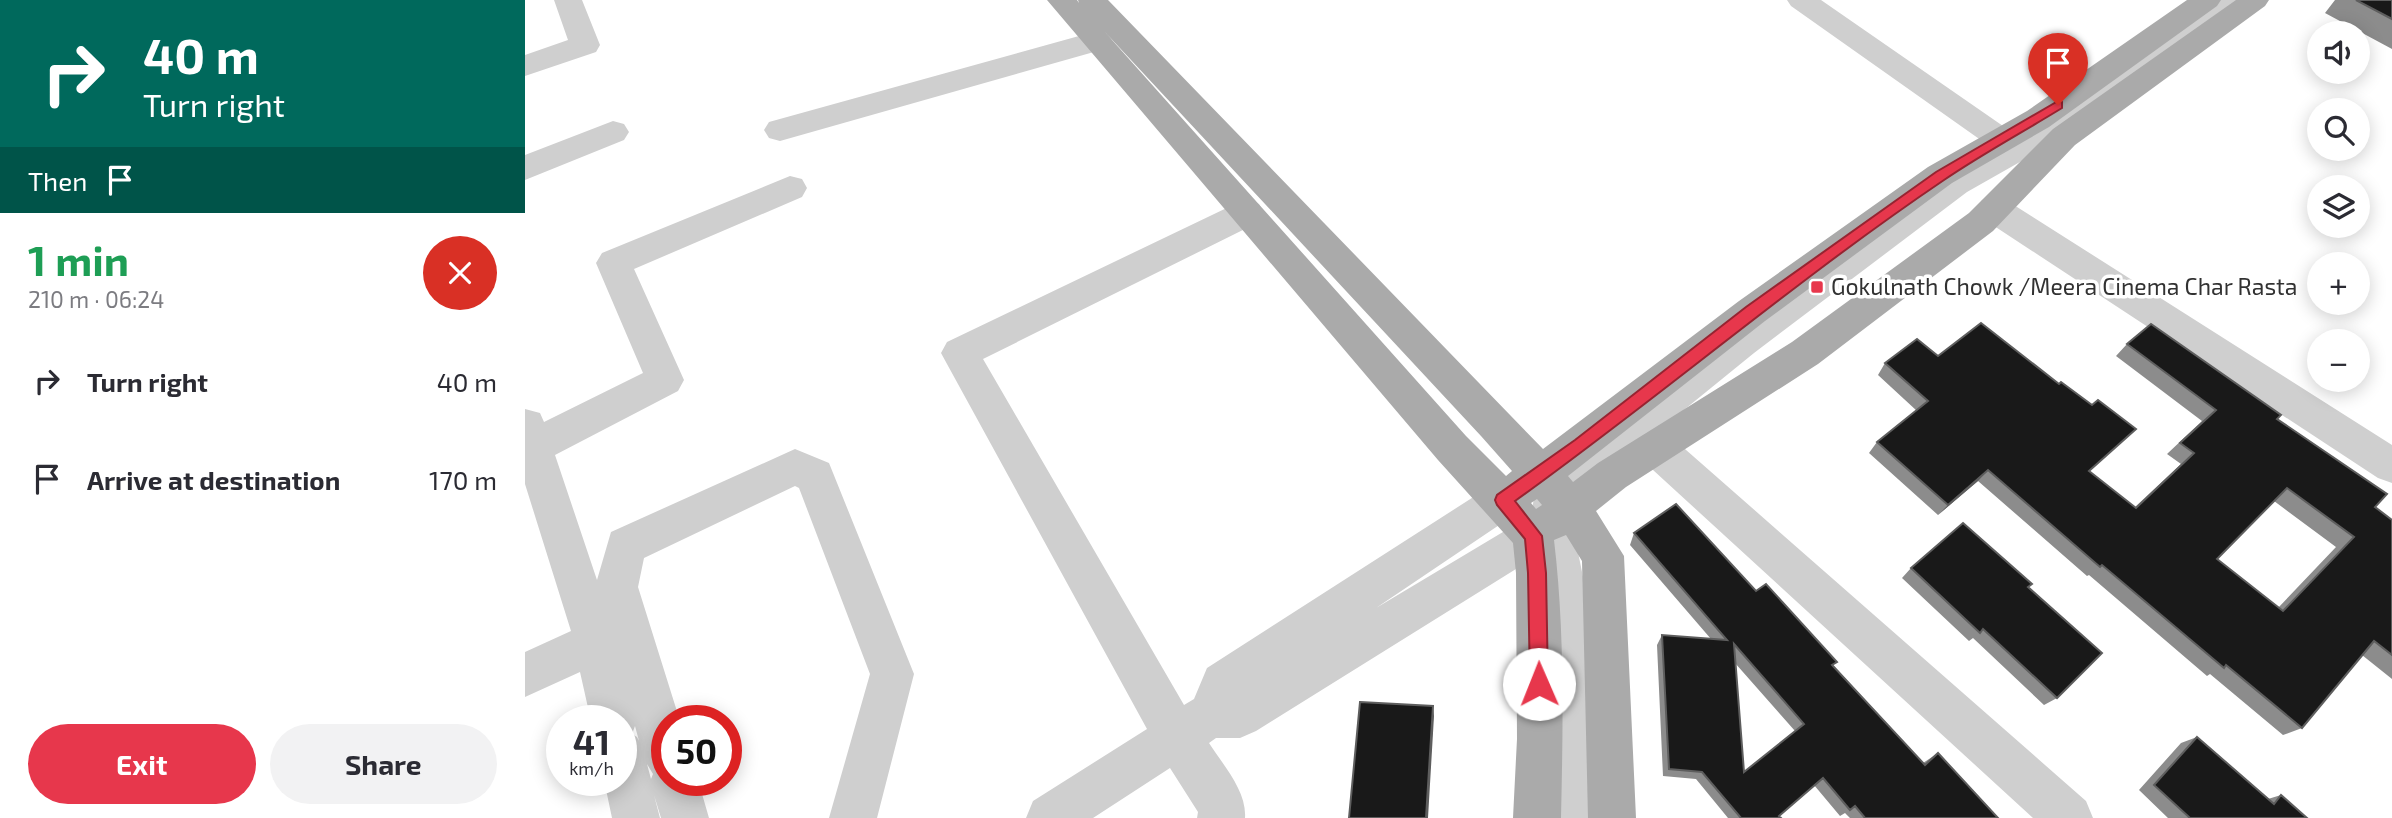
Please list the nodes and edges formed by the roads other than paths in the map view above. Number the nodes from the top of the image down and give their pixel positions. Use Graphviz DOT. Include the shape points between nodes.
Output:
graph roads {
  1 [pos="568,0"];
  2 [pos="1801,0"];
  3 [pos="2207,0"];
  4 [pos="2234,0"];
  5 [pos="2255,0"];
  6 [pos="1078,9"];
  7 [pos="525,66"];
  8 [pos="780,130"];
  9 [pos="613,132"];
  10 [pos="2003,140"];
  11 [pos="525,168"];
  12 [pos="790,188"];
  13 [pos="1994,209"];
  14 [pos="1247,213"];
  15 [pos="529,435"];
  16 [pos="1655,447"];
  17 [pos="2392,466"];
  18 [pos="1503,500"];
  19 [pos="1550,506"];
  20 [pos="596,642"];
  21 [pos="525,675"];
  22 [pos="610,705"];
  23 [pos="652,705"];
  24 [pos="1193,725"];
  25 [pos="631,796"];
  26 [pos="679,796"];
  27 [pos="848,816"];
  28 [pos="636,818"];
  29 [pos="685,818"];
  30 [pos="1049,818"];
  31 [pos="1221,818"];
  32 [pos="1537,818"];
  33 [pos="1565,818"];
  34 [pos="1612,818"];
  35 [pos="2069,818"];
  1 -- 7 [label="street" via="585,45"];
  2 -- 10 [label="street" via="1838,12"];
  3 -- 10 [label="main road"];
  4 -- 19 [label="street" via="2062,124 1955,183 1741,342"];
  5 -- 13 [label="main road" via="2064,137"];
  6 -- 8 [label="street"];
  6 -- 14 [label="main road"];
  6 -- 19 [label="main road"];
  9 -- 11 [label="street"];
  10 -- 19 [label="main road" via="1940,175 1752,311"];
  12 -- 15 [label="street" via="614,263 665,380"];
  13 -- 16 [label="main road" via="1805,353"];
  13 -- 17 [label="street"];
  14 -- 18 [label="main road"];
  14 -- 24 [label="street" via="960,353 1147,689"];
  15 -- 20 [label="street"];
  16 -- 19 [label="main road"];
  16 -- 35 [label="street"];
  18 -- 19 [label="main road"];
  18 -- 19 [label="main road"];
  18 -- 24 [label="street" via="1223,684"];
  19 -- 24 [label="street" via="1240,715"];
  19 -- 32 [label="main road" via="1537,573"];
  19 -- 33 [label="street" via="1568,612"];
  19 -- 34 [label="main road" via="1603,556"];
  20 -- 21 [label="street"];
  20 -- 22 [label="street"];
  23 -- 27 [label="street" via="617,587 626,546 795,467 815,476 892,674"];
  24 -- 30 [label="street"];
  24 -- 31 [label="street" via="1222,807"];
  25 -- 28 [label="street"];
  26 -- 29 [label="street"];
}
